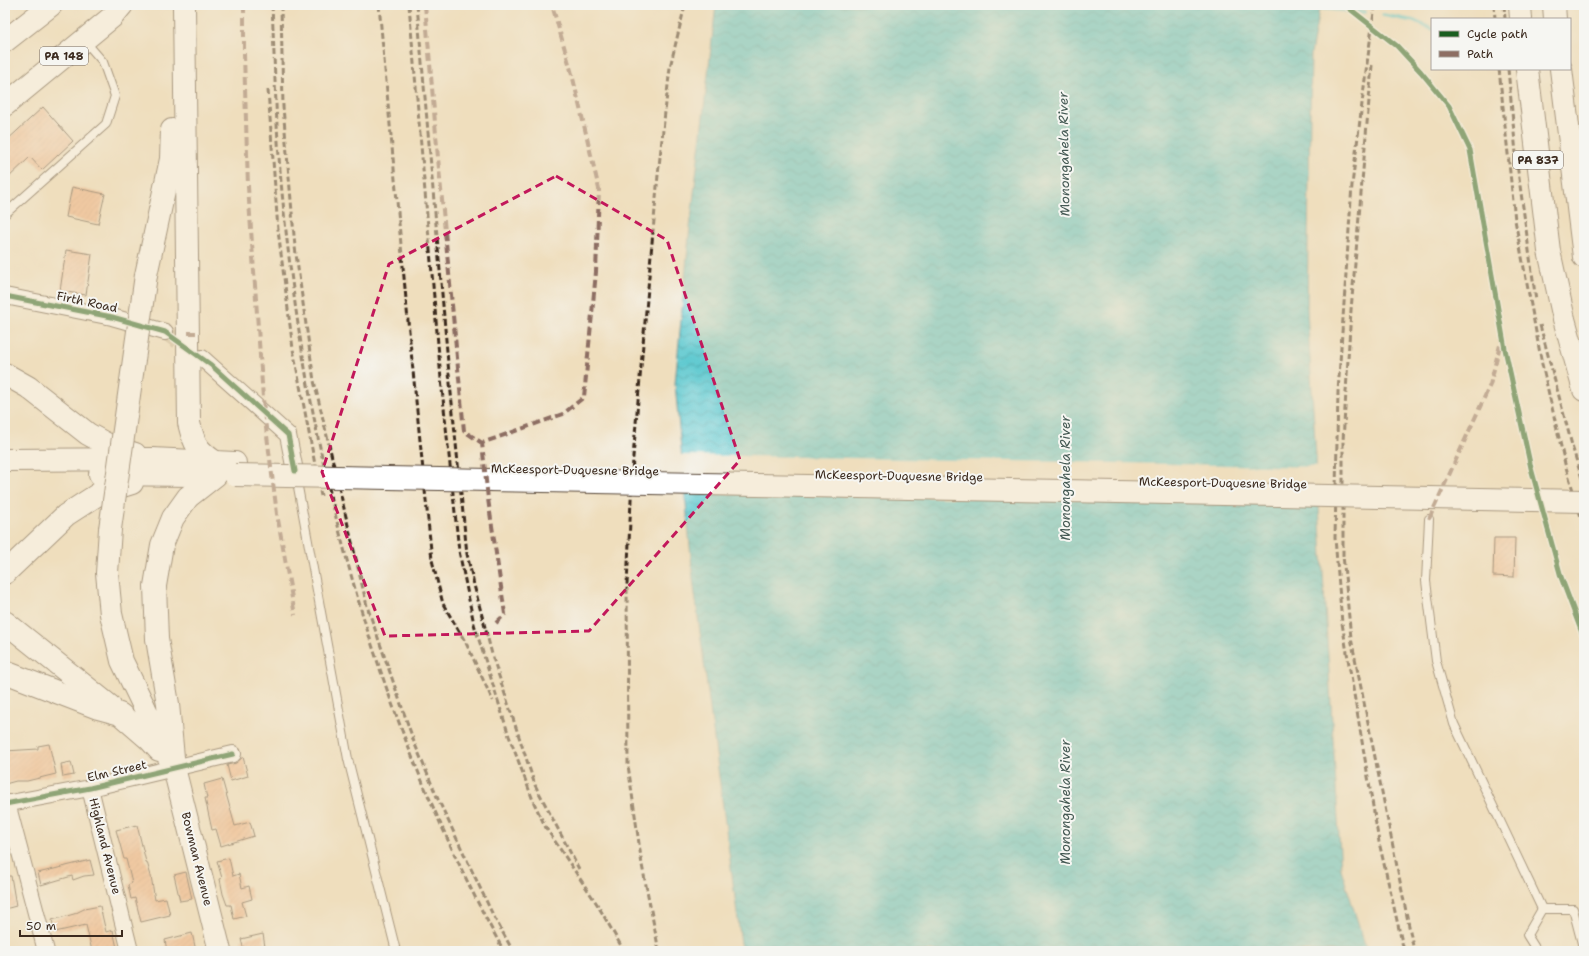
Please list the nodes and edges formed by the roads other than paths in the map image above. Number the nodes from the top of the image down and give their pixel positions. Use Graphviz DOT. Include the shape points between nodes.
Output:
graph roads {
  1 [pos="51,5"];
  2 [pos="122,5"];
  3 [pos="180,5"];
  4 [pos="184,5"];
  5 [pos="1531,11"];
  6 [pos="1552,18"];
  7 [pos="84,40"];
  8 [pos="5,41"];
  9 [pos="1527,70"];
  10 [pos="1540,70"];
  11 [pos="1562,70"];
  12 [pos="1562,70"];
  13 [pos="5,105"];
  14 [pos="1584,189"];
  15 [pos="5,214"];
  16 [pos="1584,258"];
  17 [pos="5,296"];
  18 [pos="165,332"];
  19 [pos="1584,335"];
  20 [pos="202,358"];
  21 [pos="5,374"];
  22 [pos="1584,390"];
  23 [pos="5,460"];
  24 [pos="155,467"];
  25 [pos="225,469"];
  26 [pos="295,472"];
  27 [pos="5,473"];
  28 [pos="1584,490"];
  29 [pos="1584,501"];
  30 [pos="1429,519"];
  31 [pos="5,572"];
  32 [pos="5,622"];
  33 [pos="5,672"];
  34 [pos="120,714"];
  35 [pos="233,754"];
  36 [pos="174,768"];
  37 [pos="90,788"];
  38 [pos="6,804"];
  39 [pos="1542,909"];
  40 [pos="46,951"];
  41 [pos="130,951"];
  42 [pos="220,951"];
  43 [pos="396,951"];
  44 [pos="1537,951"];
  45 [pos="1584,951"];
  1 -- 8 [label="main road"];
  2 -- 7 [label="main road, PA 148"];
  3 -- 36 [label="main road, bridge" via="171,159 146,275 110,529 107,573 111,614 122,661"];
  4 -- 25 [label="main road" via="189,423 193,441 203,454"];
  5 -- 6 [label="main road"];
  7 -- 13 [label="main road, PA 148"];
  7 -- 15 [label="lane" via="103,62 115,96 106,124"];
  9 -- 22 [label="main road, PA 837" via="1549,251 1564,319"];
  10 -- 19 [label="main road" via="1558,219"];
  11 -- 14 [label="main road, PA 837"];
  12 -- 16 [label="main road"];
  17 -- 18 [label="street, Firth Road" via="112,317"];
  20 -- 26 [label="street" via="288,435"];
  21 -- 24 [label="main road" via="28,387 88,434"];
  23 -- 24 [label="main road"];
  24 -- 25 [label="main road"];
  24 -- 27 [label="main road"];
  24 -- 31 [label="main road" via="100,493 66,515"];
  25 -- 28 [label="main road, McKeesport-Duquesne Bridge"];
  25 -- 29 [label="main road, McKeesport-Duquesne Bridge, bridge"];
  25 -- 36 [label="main road" via="188,497 173,518 162,544 155,586 157,639 168,704"];
  26 -- 43 [label="lane" via="348,759"];
  30 -- 39 [label="lane" via="1426,581 1436,661 1454,724"];
  32 -- 34 [label="main road"];
  33 -- 34 [label="main road"];
  34 -- 36 [label="main road" via="150,740"];
  35 -- 36 [label="street, Elm Street"];
  36 -- 37 [label="street, Elm Street"];
  36 -- 42 [label="main road, Bowman Avenue"];
  37 -- 38 [label="street, Elm Street"];
  37 -- 41 [label="street, Highland Avenue"];
  38 -- 40 [label="street"];
  39 -- 44 [label="lane" via="1527,935"];
  39 -- 45 [label="lane" via="1573,909"];
}
